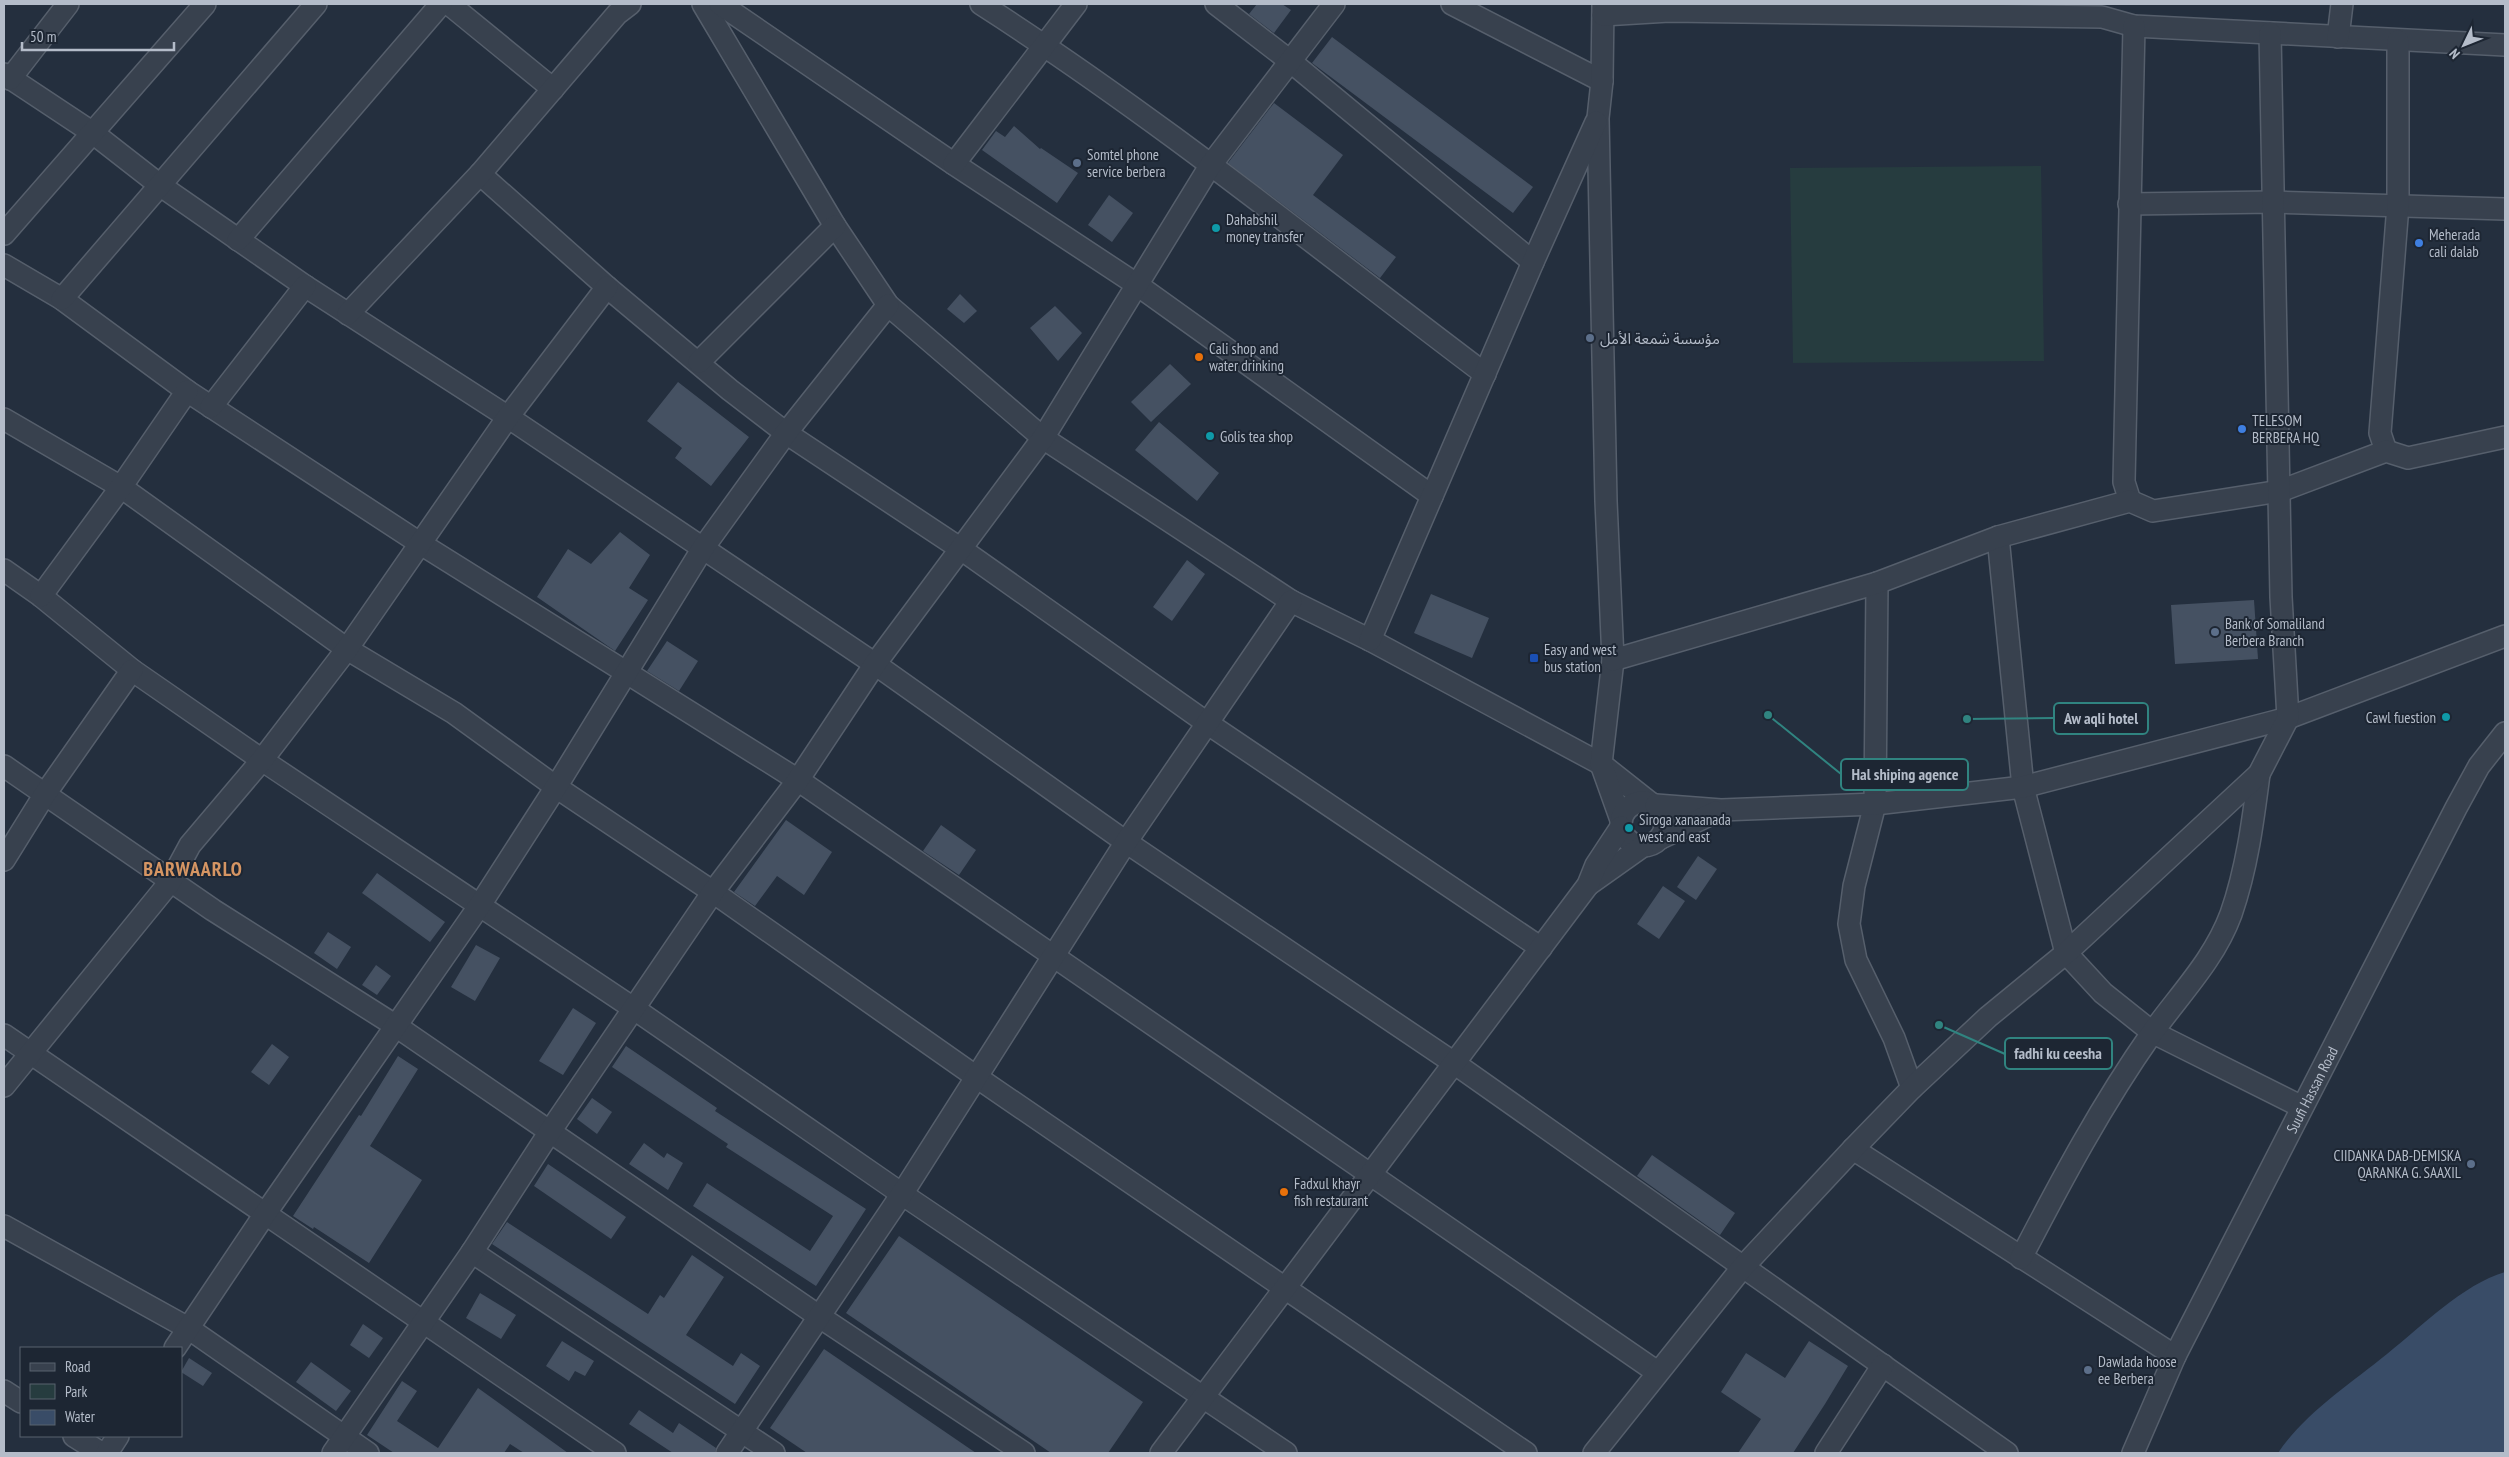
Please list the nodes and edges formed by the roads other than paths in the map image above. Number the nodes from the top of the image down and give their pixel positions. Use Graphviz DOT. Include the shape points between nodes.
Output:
graph roads {
  1 [pos="68,4"];
  2 [pos="205,4"];
  3 [pos="316,4"];
  4 [pos="442,4"];
  5 [pos="449,4"];
  6 [pos="630,4"];
  7 [pos="703,4"];
  8 [pos="720,4"];
  9 [pos="981,4"];
  10 [pos="1076,4"];
  11 [pos="1216,4"];
  12 [pos="1334,4"];
  13 [pos="1452,4"];
  14 [pos="2342,4"];
  15 [pos="1603,9"];
  16 [pos="2102,10"];
  17 [pos="2134,26"];
  18 [pos="2270,33"];
  19 [pos="2338,37"];
  20 [pos="2398,41"];
  21 [pos="1045,45"];
  22 [pos="2505,45"];
  23 [pos="1290,62"];
  24 [pos="7,76"];
  25 [pos="1602,81"];
  26 [pos="553,89"];
  27 [pos="1598,118"];
  28 [pos="93,134"];
  29 [pos="954,164"];
  30 [pos="1210,166"];
  31 [pos="480,174"];
  32 [pos="161,186"];
  33 [pos="2272,202"];
  34 [pos="2128,204"];
  35 [pos="2398,205"];
  36 [pos="2505,209"];
  37 [pos="835,226"];
  38 [pos="4,234"];
  39 [pos="238,240"];
  40 [pos="1533,262"];
  41 [pos="4,265"];
  42 [pos="1136,284"];
  43 [pos="304,286"];
  44 [pos="607,288"];
  45 [pos="62,299"];
  46 [pos="888,305"];
  47 [pos="348,314"];
  48 [pos="698,362"];
  49 [pos="1486,374"];
  50 [pos="187,391"];
  51 [pos="211,407"];
  52 [pos="508,417"];
  53 [pos="4,419"];
  54 [pos="786,433"];
  55 [pos="2505,437"];
  56 [pos="1043,438"];
  57 [pos="2386,451"];
  58 [pos="122,487"];
  59 [pos="2280,491"];
  60 [pos="1432,496"];
  61 [pos="2130,501"];
  62 [pos="1998,538"];
  63 [pos="421,544"];
  64 [pos="703,548"];
  65 [pos="961,549"];
  66 [pos="4,570"];
  67 [pos="1877,583"];
  68 [pos="41,596"];
  69 [pos="1291,601"];
  70 [pos="2505,636"];
  71 [pos="1370,640"];
  72 [pos="347,649"];
  73 [pos="1613,660"];
  74 [pos="875,664"];
  75 [pos="132,670"];
  76 [pos="627,672"];
  77 [pos="2288,718"];
  78 [pos="1207,723"];
  79 [pos="2505,733"];
  80 [pos="262,760"];
  81 [pos="1601,764"];
  82 [pos="4,766"];
  83 [pos="2259,774"];
  84 [pos="798,780"];
  85 [pos="556,787"];
  86 [pos="2023,787"];
  87 [pos="45,794"];
  88 [pos="1652,804"];
  89 [pos="1875,804"];
  90 [pos="1721,810"];
  91 [pos="1621,824"];
  92 [pos="1126,842"];
  93 [pos="1652,842"];
  94 [pos="4,860"];
  95 [pos="170,882"];
  96 [pos="1588,885"];
  97 [pos="713,892"];
  98 [pos="480,906"];
  99 [pos="1541,948"];
  100 [pos="2066,953"];
  101 [pos="1052,955"];
  102 [pos="633,1008"];
  103 [pos="396,1026"];
  104 [pos="2152,1032"];
  105 [pos="4,1035"];
  106 [pos="30,1055"];
  107 [pos="1454,1063"];
  108 [pos="975,1076"];
  109 [pos="4,1086"];
  110 [pos="1912,1088"];
  111 [pos="2302,1106"];
  112 [pos="551,1130"];
  113 [pos="1853,1149"];
  114 [pos="1370,1176"];
  115 [pos="902,1194"];
  116 [pos="265,1214"];
  117 [pos="4,1226"];
  118 [pos="472,1252"];
  119 [pos="2021,1258"];
  120 [pos="1742,1268"];
  121 [pos="1285,1288"];
  122 [pos="820,1317"];
  123 [pos="424,1322"];
  124 [pos="188,1328"];
  125 [pos="176,1347"];
  126 [pos="2175,1356"];
  127 [pos="1883,1364"];
  128 [pos="1657,1372"];
  129 [pos="4,1391"];
  130 [pos="1204,1396"];
  131 [pos="20,1401"];
  132 [pos="741,1432"];
  133 [pos="76,1437"];
  134 [pos="117,1437"];
  135 [pos="338,1445"];
  136 [pos="101,1453"];
  137 [pos="107,1453"];
  138 [pos="368,1453"];
  139 [pos="614,1453"];
  140 [pos="728,1453"];
  141 [pos="774,1453"];
  142 [pos="1024,1453"];
  143 [pos="1161,1453"];
  144 [pos="1286,1453"];
  145 [pos="1526,1453"];
  146 [pos="1594,1453"];
  147 [pos="1826,1453"];
  148 [pos="2007,1453"];
  149 [pos="2133,1453"];
  1 -- 24 [label="street"];
  2 -- 28 [label="street"];
  3 -- 32 [label="street"];
  4 -- 39 [label="street"];
  5 -- 26 [label="street"];
  6 -- 26 [label="street" via="616,14"];
  7 -- 37 [label="street"];
  8 -- 29 [label="street"];
  9 -- 21 [label="street"];
  10 -- 21 [label="street"];
  11 -- 23 [label="street"];
  12 -- 23 [label="street"];
  13 -- 25 [label="street"];
  14 -- 19 [label="street"];
  15 -- 16 [label="street"];
  15 -- 25 [label="street"];
  16 -- 17 [label="street"];
  17 -- 18 [label="street"];
  17 -- 34 [label="street"];
  18 -- 19 [label="street"];
  18 -- 33 [label="street"];
  19 -- 20 [label="street"];
  20 -- 22 [label="street"];
  20 -- 35 [label="street"];
  21 -- 29 [label="street"];
  21 -- 30 [label="street"];
  23 -- 30 [label="street"];
  23 -- 40 [label="street"];
  24 -- 28 [label="street"];
  25 -- 27 [label="street"];
  26 -- 31 [label="street"];
  27 -- 40 [label="street"];
  27 -- 73 [label="street" via="1606,501"];
  28 -- 32 [label="street"];
  28 -- 38 [label="street"];
  29 -- 42 [label="street"];
  30 -- 42 [label="street"];
  30 -- 49 [label="street"];
  31 -- 44 [label="street"];
  31 -- 47 [label="street"];
  32 -- 39 [label="street"];
  32 -- 45 [label="street"];
  33 -- 34 [label="street"];
  33 -- 35 [label="street"];
  33 -- 59 [label="street"];
  34 -- 61 [label="street" via="2124,482"];
  35 -- 36 [label="street"];
  35 -- 57 [label="street" via="2380,433"];
  37 -- 46 [label="street"];
  37 -- 48 [label="street"];
  39 -- 43 [label="street"];
  40 -- 49 [label="street"];
  41 -- 45 [label="street"];
  42 -- 56 [label="street"];
  42 -- 60 [label="street"];
  43 -- 47 [label="street"];
  43 -- 51 [label="street"];
  44 -- 48 [label="street"];
  44 -- 52 [label="street"];
  45 -- 50 [label="street"];
  46 -- 54 [label="street"];
  46 -- 56 [label="street"];
  47 -- 52 [label="street"];
  48 -- 54 [label="street"];
  49 -- 60 [label="street"];
  50 -- 51 [label="street"];
  50 -- 58 [label="street"];
  51 -- 63 [label="street"];
  52 -- 63 [label="street"];
  52 -- 64 [label="street"];
  53 -- 58 [label="street"];
  54 -- 64 [label="street"];
  54 -- 65 [label="street"];
  55 -- 57 [label="street" via="2408,458"];
  56 -- 65 [label="street"];
  56 -- 69 [label="street"];
  57 -- 59 [label="street"];
  58 -- 68 [label="street"];
  58 -- 72 [label="street"];
  59 -- 61 [label="street" via="2153,511"];
  59 -- 77 [label="street" via="2281,597"];
  60 -- 71 [label="street"];
  61 -- 62 [label="street"];
  62 -- 67 [label="street"];
  62 -- 86 [label="street"];
  63 -- 72 [label="street"];
  63 -- 76 [label="street"];
  64 -- 74 [label="street"];
  64 -- 76 [label="street"];
  65 -- 74 [label="street"];
  65 -- 78 [label="street"];
  66 -- 68 [label="street"];
  67 -- 73 [label="street"];
  67 -- 89 [label="street"];
  68 -- 75 [label="street"];
  69 -- 71 [label="street"];
  69 -- 78 [label="street"];
  70 -- 77 [label="street"];
  71 -- 81 [label="street"];
  72 -- 80 [label="street"];
  72 -- 85 [label="street" via="454,713"];
  73 -- 81 [label="street"];
  74 -- 84 [label="street"];
  74 -- 92 [label="street"];
  75 -- 80 [label="street"];
  75 -- 87 [label="street"];
  76 -- 84 [label="street"];
  76 -- 85 [label="street"];
  77 -- 83 [label="street"];
  77 -- 86 [label="street"];
  78 -- 92 [label="street"];
  78 -- 99 [label="street"];
  79 -- 111 [label="street, Suufi Hassan Road" via="2479,766 2456,808"];
  80 -- 95 [label="street" via="190,846"];
  80 -- 98 [label="street"];
  81 -- 88 [label="street"];
  81 -- 91 [label="street"];
  82 -- 87 [label="street"];
  83 -- 100 [label="street"];
  83 -- 104 [label="street" via="2249,853 2230,914 2212,954"];
  84 -- 97 [label="street"];
  84 -- 101 [label="street"];
  85 -- 97 [label="street"];
  85 -- 98 [label="street"];
  86 -- 89 [label="street"];
  86 -- 100 [label="street"];
  87 -- 94 [label="street"];
  87 -- 95 [label="street"];
  88 -- 90 [label="street"];
  88 -- 91 [label="street" via="1634,803 1628,807"];
  88 -- 93 [label="street" via="1661,810 1666,824"];
  89 -- 90 [label="street"];
  89 -- 110 [label="street" via="1854,886 1849,924 1856,960 1886,1022"];
  90 -- 93 [label="street"];
  91 -- 93 [label="street" via="1626,839"];
  91 -- 96 [label="street"];
  92 -- 101 [label="street"];
  92 -- 107 [label="street"];
  93 -- 96 [label="street"];
  95 -- 103 [label="street"];
  95 -- 106 [label="street"];
  96 -- 99 [label="street"];
  97 -- 102 [label="street"];
  97 -- 108 [label="street"];
  98 -- 102 [label="street"];
  98 -- 103 [label="street"];
  99 -- 107 [label="street"];
  100 -- 104 [label="street" via="2103,993"];
  100 -- 110 [label="street" via="1988,1017"];
  101 -- 108 [label="street"];
  101 -- 114 [label="street"];
  102 -- 112 [label="street"];
  102 -- 115 [label="street"];
  103 -- 112 [label="street"];
  103 -- 116 [label="street"];
  104 -- 111 [label="street"];
  104 -- 119 [label="street" via="2070,1164"];
  105 -- 106 [label="street"];
  106 -- 109 [label="street"];
  106 -- 116 [label="street"];
  107 -- 114 [label="street"];
  107 -- 120 [label="street"];
  108 -- 115 [label="street"];
  108 -- 121 [label="street"];
  110 -- 113 [label="street"];
  111 -- 126 [label="street, Suufi Hassan Road"];
  112 -- 118 [label="street"];
  112 -- 122 [label="street"];
  113 -- 119 [label="street"];
  113 -- 120 [label="street"];
  114 -- 121 [label="street"];
  114 -- 128 [label="street"];
  115 -- 122 [label="street"];
  115 -- 130 [label="street"];
  116 -- 123 [label="street"];
  116 -- 124 [label="street"];
  117 -- 124 [label="street"];
  118 -- 123 [label="street"];
  118 -- 132 [label="street"];
  119 -- 126 [label="street"];
  120 -- 127 [label="street"];
  120 -- 128 [label="street"];
  121 -- 130 [label="street"];
  121 -- 145 [label="street"];
  122 -- 132 [label="street"];
  122 -- 142 [label="street"];
  123 -- 135 [label="street"];
  123 -- 139 [label="street"];
  124 -- 125 [label="street"];
  124 -- 135 [label="street"];
  126 -- 149 [label="street, Suufi Hassan Road"];
  127 -- 147 [label="street"];
  127 -- 148 [label="street"];
  128 -- 146 [label="street"];
  129 -- 131 [label="street"];
  130 -- 143 [label="street"];
  130 -- 144 [label="street"];
  132 -- 140 [label="street"];
  132 -- 141 [label="street"];
  133 -- 136 [label="street"];
  134 -- 137 [label="street"];
  135 -- 138 [label="street"];
}
